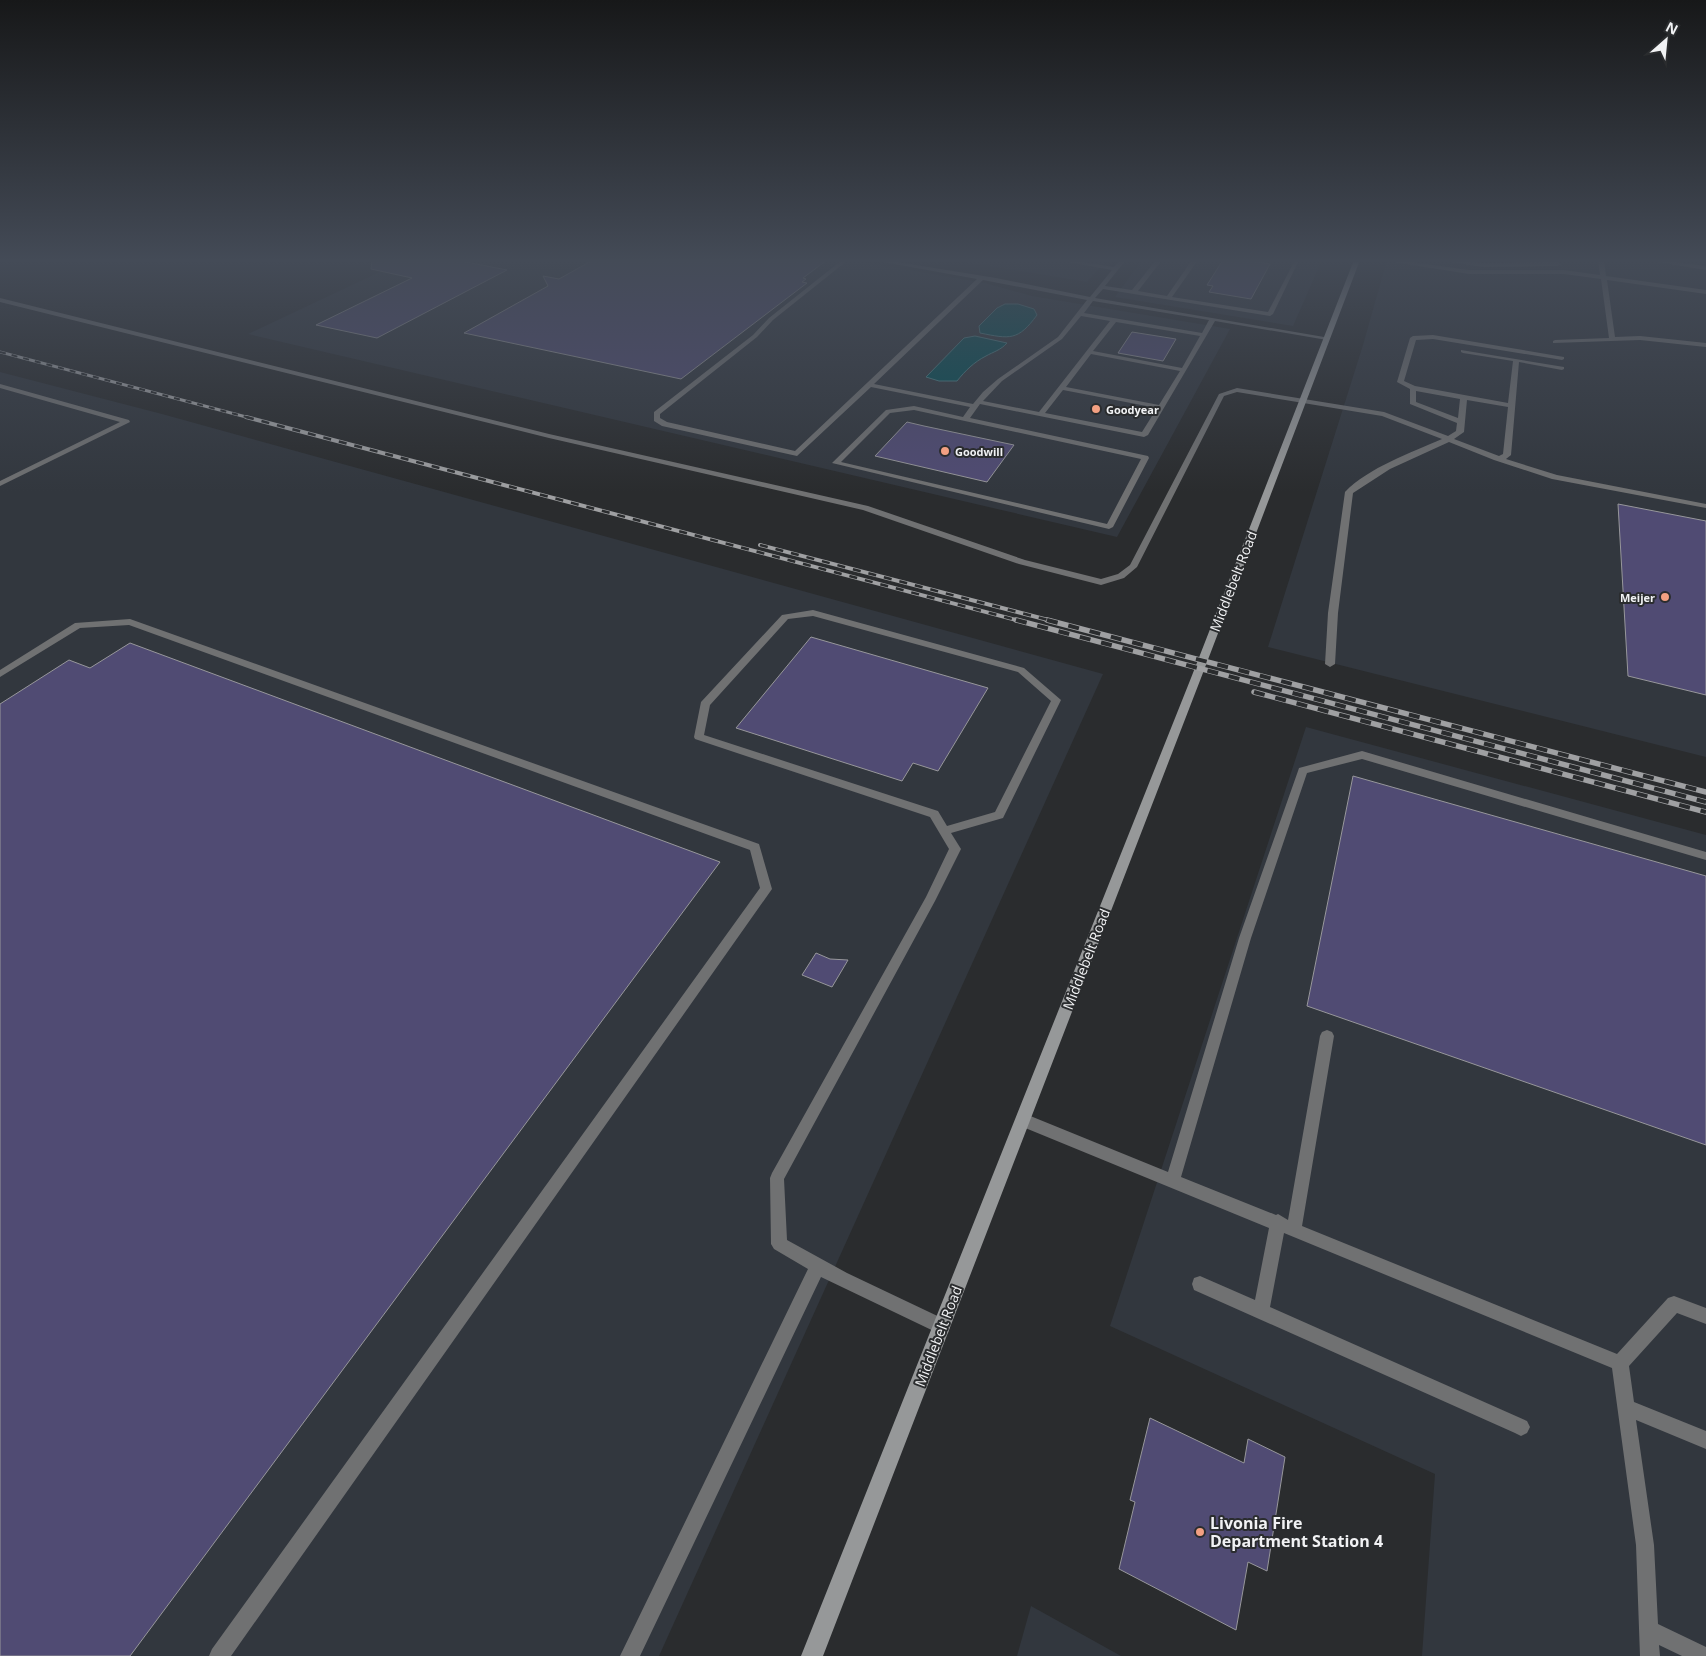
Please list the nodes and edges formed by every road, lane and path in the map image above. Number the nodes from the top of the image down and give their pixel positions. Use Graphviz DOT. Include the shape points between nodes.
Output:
graph roads {
  1 [pos="150,337"];
  2 [pos="753,337"];
  3 [pos="919,337"];
  4 [pos="1061,337"];
  5 [pos="1100,337"];
  6 [pos="1203,337"];
  7 [pos="1322,337"];
  8 [pos="1428,337"];
  9 [pos="1435,337"];
  10 [pos="1326,338"];
  11 [pos="1612,338"];
  12 [pos="1555,342"];
  13 [pos="1706,345"];
  14 [pos="1463,351"];
  15 [pos="1089,352"];
  16 [pos="1562,358"];
  17 [pos="1516,360"];
  18 [pos="1562,368"];
  19 [pos="1184,370"];
  20 [pos="869,385"];
  21 [pos="0,386"];
  22 [pos="1061,388"];
  23 [pos="1413,388"];
  24 [pos="1464,397"];
  25 [pos="1303,400"];
  26 [pos="977,404"];
  27 [pos="1512,406"];
  28 [pos="1160,407"];
  29 [pos="1041,414"];
  30 [pos="965,419"];
  31 [pos="1461,422"];
  32 [pos="1449,440"];
  33 [pos="1500,459"];
  34 [pos="0,484"];
  35 [pos="1706,506"];
  36 [pos="1330,664"];
  37 [pos="0,674"];
  38 [pos="944,831"];
  39 [pos="1706,856"];
  40 [pos="1327,1036"];
  41 [pos="1023,1120"];
  42 [pos="1174,1181"];
  43 [pos="1278,1222"];
  44 [pos="1294,1229"];
  45 [pos="818,1266"];
  46 [pos="1200,1284"];
  47 [pos="1261,1312"];
  48 [pos="1706,1316"];
  49 [pos="942,1327"];
  50 [pos="1620,1363"];
  51 [pos="1626,1407"];
  52 [pos="1520,1427"];
  53 [pos="1706,1440"];
  54 [pos="1649,1630"];
  55 [pos="219,1656"];
  56 [pos="630,1656"];
  57 [pos="812,1656"];
  58 [pos="1650,1656"];
  59 [pos="1703,1656"];
  1 -- 25 [label="lane" via="549,436 864,508 1022,562 1101,582 1121,576 1138,559 1221,395 1244,390"];
  2 -- 20 [label="lane" via="656,413 657,419 664,424 798,454"];
  3 -- 20 [label="lane"];
  4 -- 26 [label="lane" via="1000,380"];
  5 -- 15 [label="lane"];
  6 -- 19 [label="lane"];
  7 -- 10 [label="lane"];
  8 -- 23 [label="lane" via="1414,338 1400,382"];
  9 -- 16 [label="lane"];
  10 -- 25 [label="main road, Middlebelt Road"];
  11 -- 12 [label="lane"];
  11 -- 13 [label="lane"];
  14 -- 17 [label="lane"];
  15 -- 19 [label="lane"];
  15 -- 22 [label="lane"];
  17 -- 18 [label="lane"];
  17 -- 27 [label="lane"];
  19 -- 28 [label="lane"];
  20 -- 26 [label="lane"];
  21 -- 34 [label="lane" via="126,422"];
  22 -- 28 [label="lane"];
  22 -- 29 [label="lane"];
  23 -- 24 [label="lane"];
  23 -- 31 [label="lane" via="1412,403"];
  24 -- 27 [label="lane"];
  24 -- 31 [label="lane"];
  25 -- 32 [label="lane" via="1384,414"];
  25 -- 41 [label="main road, Middlebelt Road"];
  26 -- 29 [label="lane"];
  26 -- 30 [label="lane"];
  27 -- 33 [label="lane" via="1507,455"];
  28 -- 29 [label="lane" via="1144,435"];
  30 -- 30 [label="lane" via="1010,429 1145,458 1109,527 836,463 888,411 914,408"];
  31 -- 32 [label="lane" via="1460,432"];
  32 -- 33 [label="lane"];
  32 -- 36 [label="lane" via="1368,477 1349,492"];
  33 -- 35 [label="lane" via="1554,477"];
  37 -- 55 [label="lane" via="78,625 130,622 755,847 766,889"];
  38 -- 38 [label="lane" via="934,814 699,737 704,704 785,618 813,613 1021,670 1056,700 999,815"];
  38 -- 45 [label="lane" via="955,849 777,1178 779,1244"];
  39 -- 42 [label="lane" via="1362,755 1303,772 1245,938"];
  40 -- 44 [label="lane"];
  41 -- 42 [label="lane"];
  41 -- 49 [label="main road, Middlebelt Road"];
  42 -- 43 [label="lane"];
  43 -- 44 [label="lane"];
  43 -- 47 [label="lane"];
  44 -- 50 [label="lane"];
  45 -- 49 [label="lane"];
  45 -- 56 [label="lane"];
  46 -- 47 [label="lane"];
  47 -- 52 [label="lane"];
  48 -- 50 [label="lane" via="1674,1304"];
  49 -- 57 [label="main road, Middlebelt Road"];
  50 -- 51 [label="lane"];
  51 -- 53 [label="lane"];
  51 -- 54 [label="lane" via="1645,1545"];
  54 -- 58 [label="lane"];
  54 -- 59 [label="lane"];
}
